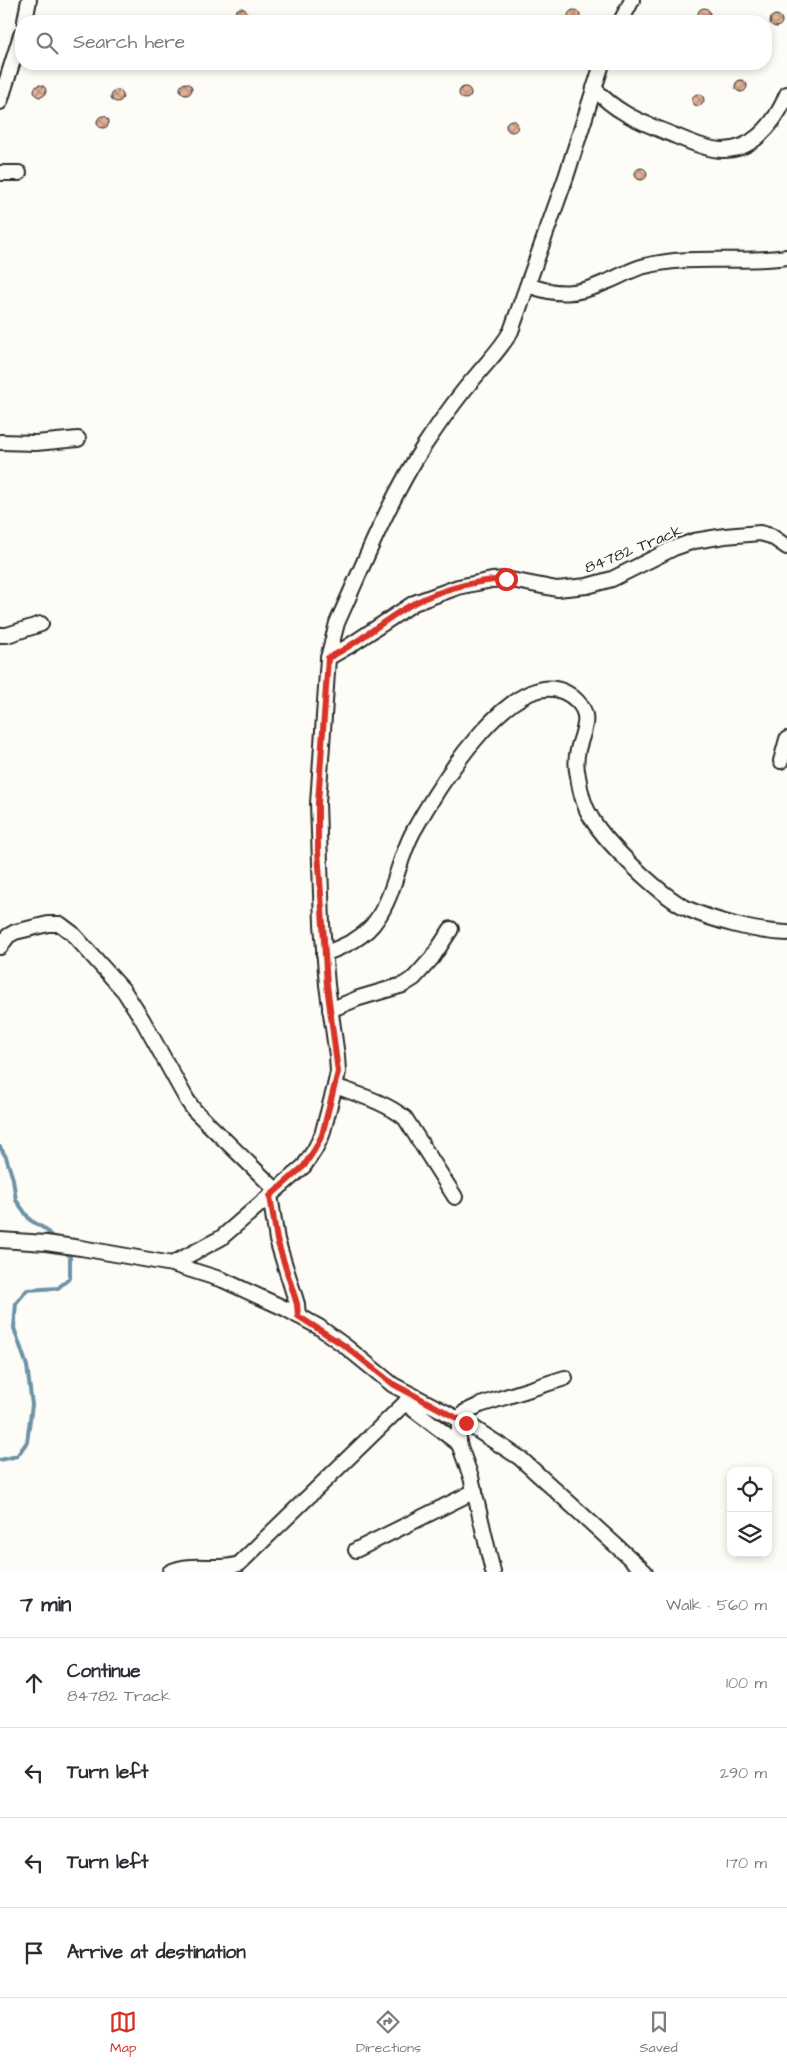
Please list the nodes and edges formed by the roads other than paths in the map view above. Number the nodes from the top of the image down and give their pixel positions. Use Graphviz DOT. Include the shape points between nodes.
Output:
graph roads {
  1 [pos="29,0"];
  2 [pos="632,0"];
  3 [pos="25,15"];
  4 [pos="624,15"];
  5 [pos="15,54"];
  6 [pos="600,70"];
  7 [pos="594,88"];
  8 [pos="787,94"];
  9 [pos="0,102"];
  10 [pos="0,172"];
  11 [pos="19,173"];
  12 [pos="787,257"];
  13 [pos="528,285"];
  14 [pos="78,439"];
  15 [pos="0,442"];
  16 [pos="787,547"];
  17 [pos="40,624"];
  18 [pos="0,635"];
  19 [pos="328,658"];
  20 [pos="787,739"];
  21 [pos="781,761"];
  22 [pos="451,929"];
  23 [pos="787,934"];
  24 [pos="0,947"];
  25 [pos="324,954"];
  26 [pos="330,1010"];
  27 [pos="335,1086"];
  28 [pos="273,1193"];
  29 [pos="455,1197"];
  30 [pos="0,1240"];
  31 [pos="172,1264"];
  32 [pos="298,1316"];
  33 [pos="565,1378"];
  34 [pos="408,1399"];
  35 [pos="459,1419"];
  36 [pos="459,1444"];
  37 [pos="475,1491"];
  38 [pos="356,1550"];
  39 [pos="191,1570"];
  40 [pos="170,1572"];
  41 [pos="493,1572"];
  42 [pos="645,1572"];
  1 -- 3 [label="street"];
  2 -- 4 [label="street"];
  5 -- 9 [label="street"];
  6 -- 7 [label="street"];
  7 -- 8 [label="street" via="614,108 640,122 698,145 724,150 760,136 774,121"];
  7 -- 13 [label="street"];
  10 -- 11 [label="street"];
  12 -- 13 [label="street" via="756,261 674,260 631,270 573,293 552,293"];
  13 -- 19 [label="street" via="504,343 456,401 424,446 400,488 337,623"];
  14 -- 15 [label="street"];
  16 -- 19 [label="street, 84782 Track" via="760,533 725,536 674,548 612,579 587,586 557,588 506,579 458,587 414,603"];
  17 -- 18 [label="street"];
  19 -- 25 [label="street" via="318,803"];
  20 -- 21 [label="street"];
  22 -- 26 [label="street" via="414,978 403,985"];
  23 -- 25 [label="street" via="688,909 667,896 618,851 599,831 582,797 576,763 586,721 584,712 572,697 554,689 530,693 491,721 454,767 414,832 377,920 360,936"];
  24 -- 28 [label="street" via="15,932 48,924 60,924 72,933 124,991 194,1110"];
  25 -- 26 [label="street"];
  26 -- 27 [label="street" via="337,1064"];
  27 -- 28 [label="street" via="315,1149 304,1166"];
  27 -- 29 [label="street" via="395,1110 405,1118"];
  28 -- 31 [label="street" via="221,1238"];
  28 -- 32 [label="street" via="277,1240"];
  30 -- 31 [label="street" via="64,1246"];
  31 -- 32 [label="street" via="223,1280"];
  32 -- 34 [label="street" via="345,1346"];
  33 -- 35 [label="street" via="480,1405"];
  34 -- 35 [label="street"];
  34 -- 36 [label="street"];
  34 -- 39 [label="street" via="246,1559 225,1568"];
  35 -- 36 [label="street"];
  35 -- 42 [label="street" via="520,1458"];
  36 -- 37 [label="street"];
  37 -- 38 [label="street"];
  37 -- 41 [label="street"];
  39 -- 40 [label="street"];
}
